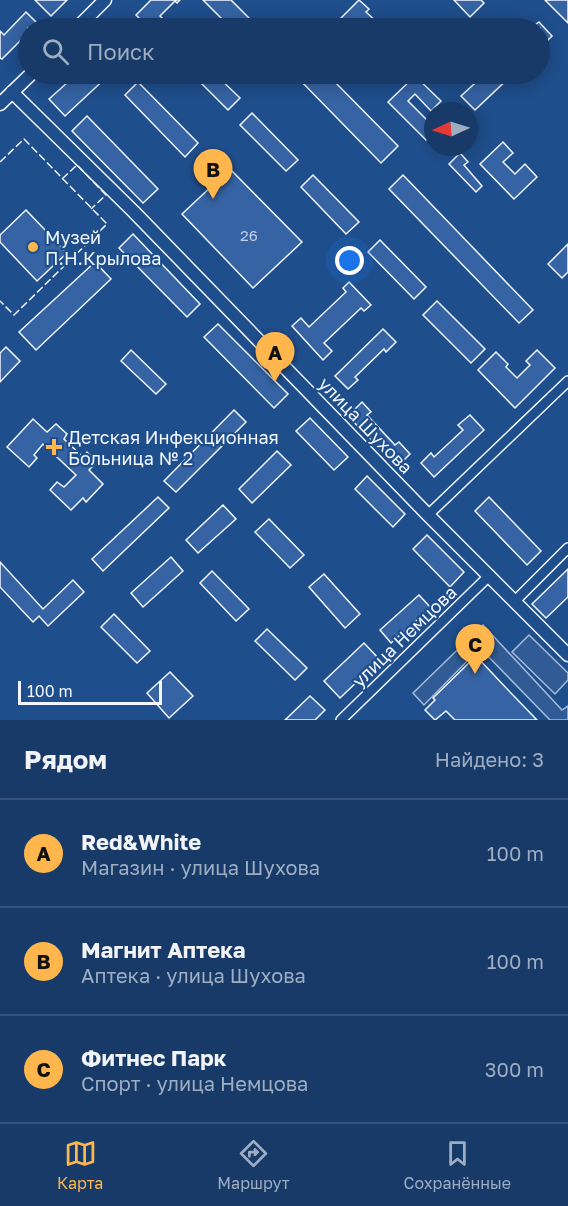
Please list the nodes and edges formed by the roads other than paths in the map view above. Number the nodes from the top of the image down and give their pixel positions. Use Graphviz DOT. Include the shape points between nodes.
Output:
graph roads {
  1 [pos="105,0"];
  2 [pos="86,18"];
  3 [pos="20,84"];
  4 [pos="4,99"];
  5 [pos="568,381"];
  6 [pos="428,515"];
  7 [pos="568,548"];
  8 [pos="490,575"];
  9 [pos="515,601"];
  10 [pos="568,655"];
  11 [pos="341,720"];
  1 -- 2 [label="street"];
  3 -- 4 [label="street"];
  4 -- 6 [label="street, улица Шухова" via="134,212"];
  5 -- 6 [label="street"];
  6 -- 8 [label="street, улица Шухова"];
  7 -- 9 [label="street"];
  8 -- 9 [label="street, улица Шухова"];
  8 -- 11 [label="street, улица Немцова"];
  9 -- 10 [label="street, улица Шухова"];
}
